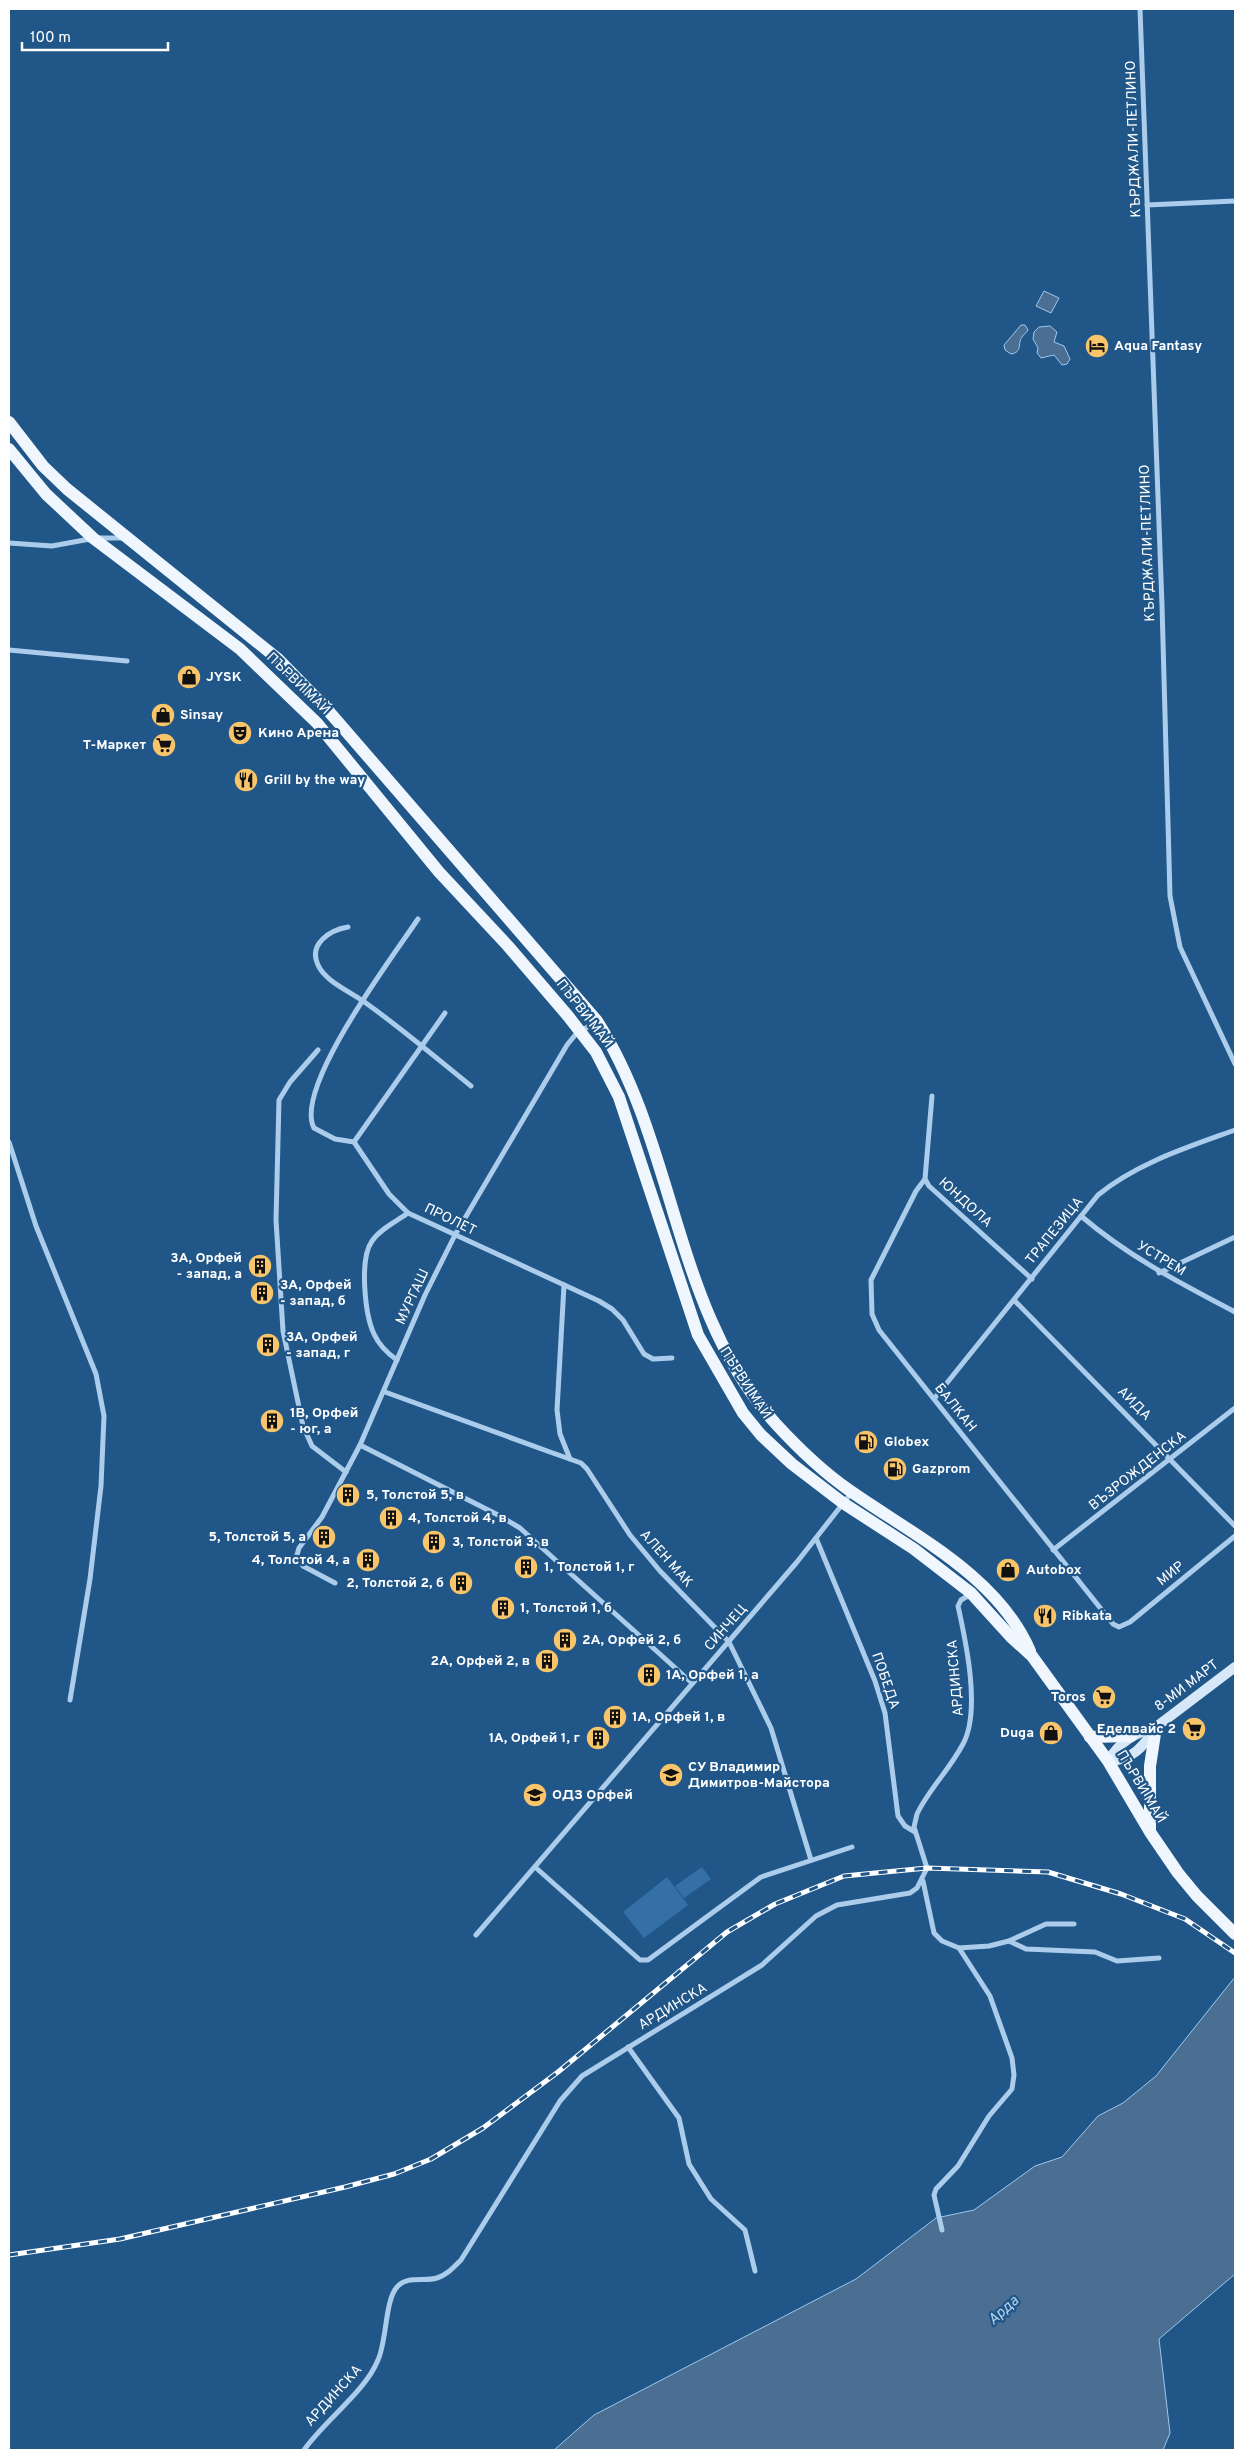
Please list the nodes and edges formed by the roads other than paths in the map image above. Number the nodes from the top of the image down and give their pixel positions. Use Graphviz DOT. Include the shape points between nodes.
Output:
graph roads {
  1 [pos="1140,9"];
  2 [pos="1235,200"];
  3 [pos="1147,205"];
  4 [pos="9,422"];
  5 [pos="9,449"];
  6 [pos="93,538"];
  7 [pos="125,538"];
  8 [pos="9,543"];
  9 [pos="9,650"];
  10 [pos="127,661"];
  11 [pos="418,918"];
  12 [pos="348,927"];
  13 [pos="363,1001"];
  14 [pos="445,1013"];
  15 [pos="597,1021"];
  16 [pos="581,1031"];
  17 [pos="420,1045"];
  18 [pos="318,1050"];
  19 [pos="1235,1064"];
  20 [pos="471,1086"];
  21 [pos="932,1096"];
  22 [pos="1235,1130"];
  23 [pos="9,1142"];
  24 [pos="354,1142"];
  25 [pos="925,1179"];
  26 [pos="408,1213"];
  27 [pos="1081,1216"];
  28 [pos="455,1236"];
  29 [pos="1235,1237"];
  30 [pos="1159,1273"];
  31 [pos="1032,1278"];
  32 [pos="564,1284"];
  33 [pos="1014,1300"];
  34 [pos="1235,1312"];
  35 [pos="672,1358"];
  36 [pos="397,1360"];
  37 [pos="385,1392"];
  38 [pos="934,1399"];
  39 [pos="1235,1408"];
  40 [pos="360,1445"];
  41 [pos="570,1459"];
  42 [pos="1172,1459"];
  43 [pos="346,1472"];
  44 [pos="852,1492"];
  45 [pos="843,1502"];
  46 [pos="1235,1526"];
  47 [pos="1235,1536"];
  48 [pos="816,1538"];
  49 [pos="1053,1550"];
  50 [pos="335,1583"];
  51 [pos="972,1593"];
  52 [pos="1119,1627"];
  53 [pos="729,1642"];
  54 [pos="1032,1656"];
  55 [pos="1235,1666"];
  56 [pos="692,1683"];
  57 [pos="70,1700"];
  58 [pos="1156,1727"];
  59 [pos="1131,1736"];
  60 [pos="1090,1737"];
  61 [pos="1108,1761"];
  62 [pos="915,1832"];
  63 [pos="1150,1832"];
  64 [pos="852,1847"];
  65 [pos="812,1860"];
  66 [pos="535,1867"];
  67 [pos="923,1880"];
  68 [pos="1074,1924"];
  69 [pos="1232,1931"];
  70 [pos="476,1935"];
  71 [pos="1009,1941"];
  72 [pos="959,1948"];
  73 [pos="1159,1958"];
  74 [pos="628,2047"];
  75 [pos="942,2230"];
  76 [pos="755,2271"];
  77 [pos="304,2450"];
  1 -- 3 [label="street, КЪРДЖАЛИ-ПЕТЛИНО"];
  2 -- 3 [label="street"];
  3 -- 19 [label="street, КЪРДЖАЛИ-ПЕТЛИНО" via="1170,896 1180,947"];
  4 -- 7 [label="main road, ПЪРВИ МАЙ" via="43,466"];
  5 -- 6 [label="main road, ПЪРВИ МАЙ" via="46,494"];
  6 -- 7 [label="street"];
  6 -- 8 [label="street" via="52,546"];
  6 -- 16 [label="main road, ПЪРВИ МАЙ" via="233,644 311,716 439,872"];
  7 -- 15 [label="main road, ПЪРВИ МАЙ" via="278,659"];
  9 -- 10 [label="street"];
  11 -- 13 [label="street"];
  12 -- 13 [label="street" via="334,929 324,936 317,946 318,966"];
  13 -- 17 [label="street"];
  13 -- 24 [label="street" via="328,1060 311,1112 314,1128 322,1134"];
  14 -- 17 [label="street"];
  15 -- 16 [label="street, МУРГАШ"];
  15 -- 44 [label="main road, ПЪРВИ МАЙ" via="613,1045 634,1091 698,1290 738,1374 758,1404 790,1440"];
  16 -- 28 [label="street, МУРГАШ" via="567,1045"];
  16 -- 45 [label="main road, ПЪРВИ МАЙ" via="596,1052 619,1097 684,1295 706,1350 743,1413 762,1435 792,1464"];
  17 -- 20 [label="street"];
  17 -- 24 [label="street"];
  18 -- 43 [label="street" via="279,1100 276,1220 283,1330 303,1426 312,1446"];
  21 -- 25 [label="street, ЮНДОЛА"];
  22 -- 27 [label="street, ТРАПЕЗИЦА" via="1134,1171 1098,1195"];
  23 -- 57 [label="street" via="36,1226 96,1374 104,1416 101,1486"];
  24 -- 26 [label="street, ПРОЛЕТ" via="388,1194"];
  25 -- 31 [label="street, ЮНДОЛА"];
  25 -- 38 [label="street, БАЛКАН" via="871,1280 872,1314 879,1330"];
  26 -- 28 [label="street, ПРОЛЕТ"];
  26 -- 36 [label="street" via="372,1241 365,1267 366,1308 370,1323 378,1341"];
  27 -- 30 [label="street, УСТРЕМ"];
  27 -- 31 [label="street, ТРАПЕЗИЦА"];
  28 -- 32 [label="street, ПРОЛЕТ"];
  28 -- 36 [label="street, МУРГАШ"];
  29 -- 30 [label="street"];
  30 -- 34 [label="street, УСТРЕМ"];
  31 -- 33 [label="street, ТРАПЕЗИЦА"];
  32 -- 35 [label="street, ПРОЛЕТ" via="612,1309 623,1320 644,1354 653,1359"];
  32 -- 41 [label="street" via="557,1410 560,1434"];
  33 -- 38 [label="street, ТРАПЕЗИЦА"];
  33 -- 42 [label="street, АИДА"];
  36 -- 37 [label="street, МУРГАШ"];
  37 -- 40 [label="street, МУРГАШ"];
  37 -- 41 [label="street, АЛЕН МАК"];
  38 -- 49 [label="street, БАЛКАН"];
  39 -- 42 [label="street, ВЪЗРОЖДЕНСКА"];
  40 -- 43 [label="street, МУРГАШ"];
  40 -- 56 [label="street" via="520,1528"];
  41 -- 53 [label="street, АЛЕН МАК" via="587,1469 630,1535"];
  42 -- 46 [label="street, АИДА"];
  42 -- 49 [label="street, ВЪЗРОЖДЕНСКА"];
  43 -- 50 [label="street, МУРГАШ" via="297,1555 303,1566"];
  44 -- 45 [label="street, СИНЧЕЦ"];
  44 -- 54 [label="main road, ПЪРВИ МАЙ" via="974,1579 1021,1630"];
  45 -- 48 [label="street, СИНЧЕЦ"];
  45 -- 51 [label="main road, ПЪРВИ МАЙ" via="914,1549"];
  47 -- 52 [label="street, МИР" via="1130,1622"];
  48 -- 53 [label="street, СИНЧЕЦ"];
  48 -- 62 [label="street, ПОБЕДА" via="885,1712 898,1816"];
  49 -- 52 [label="street, БАЛКАН" via="1113,1624"];
  51 -- 54 [label="main road, ПЪРВИ МАЙ"];
  51 -- 62 [label="street, АРДИНСКА" via="958,1606 971,1688 970,1726 964,1743 920,1806"];
  53 -- 56 [label="street, СИНЧЕЦ"];
  53 -- 65 [label="street, АЛЕН МАК" via="771,1728"];
  54 -- 60 [label="main road, ПЪРВИ МАЙ"];
  55 -- 58 [label="main road, 8-МИ МАРТ"];
  56 -- 66 [label="street, СИНЧЕЦ"];
  58 -- 59 [label="main road"];
  58 -- 61 [label="main road" via="1133,1755 1120,1761"];
  58 -- 63 [label="main road" via="1150,1766"];
  59 -- 60 [label="main road"];
  59 -- 61 [label="main road"];
  60 -- 61 [label="main road, ПЪРВИ МАЙ"];
  61 -- 63 [label="main road, ПЪРВИ МАЙ"];
  62 -- 67 [label="street, АРДИНСКА" via="927,1868"];
  63 -- 69 [label="main road, ПЪРВИ МАЙ" via="1197,1896"];
  64 -- 65 [label="street"];
  65 -- 66 [label="street" via="761,1877 648,1960 640,1960"];
  66 -- 70 [label="street, СИНЧЕЦ"];
  67 -- 72 [label="street" via="934,1933 942,1941"];
  67 -- 74 [label="street, АРДИНСКА" via="910,1893 837,1905 816,1916 762,1965"];
  68 -- 71 [label="street" via="1046,1924"];
  71 -- 72 [label="street"];
  71 -- 73 [label="street" via="1026,1949 1095,1952 1117,1960"];
  72 -- 75 [label="street" via="990,1996 1012,2058 1014,2075 1012,2089 988,2116 958,2166 936,2189 934,2195"];
  74 -- 76 [label="street" via="679,2118 689,2164 711,2199 745,2230"];
  74 -- 77 [label="street, АРДИНСКА" via="582,2076 560,2101 453,2269 436,2278 408,2280 396,2288 390,2302 382,2350 372,2372 324,2423"];
}
